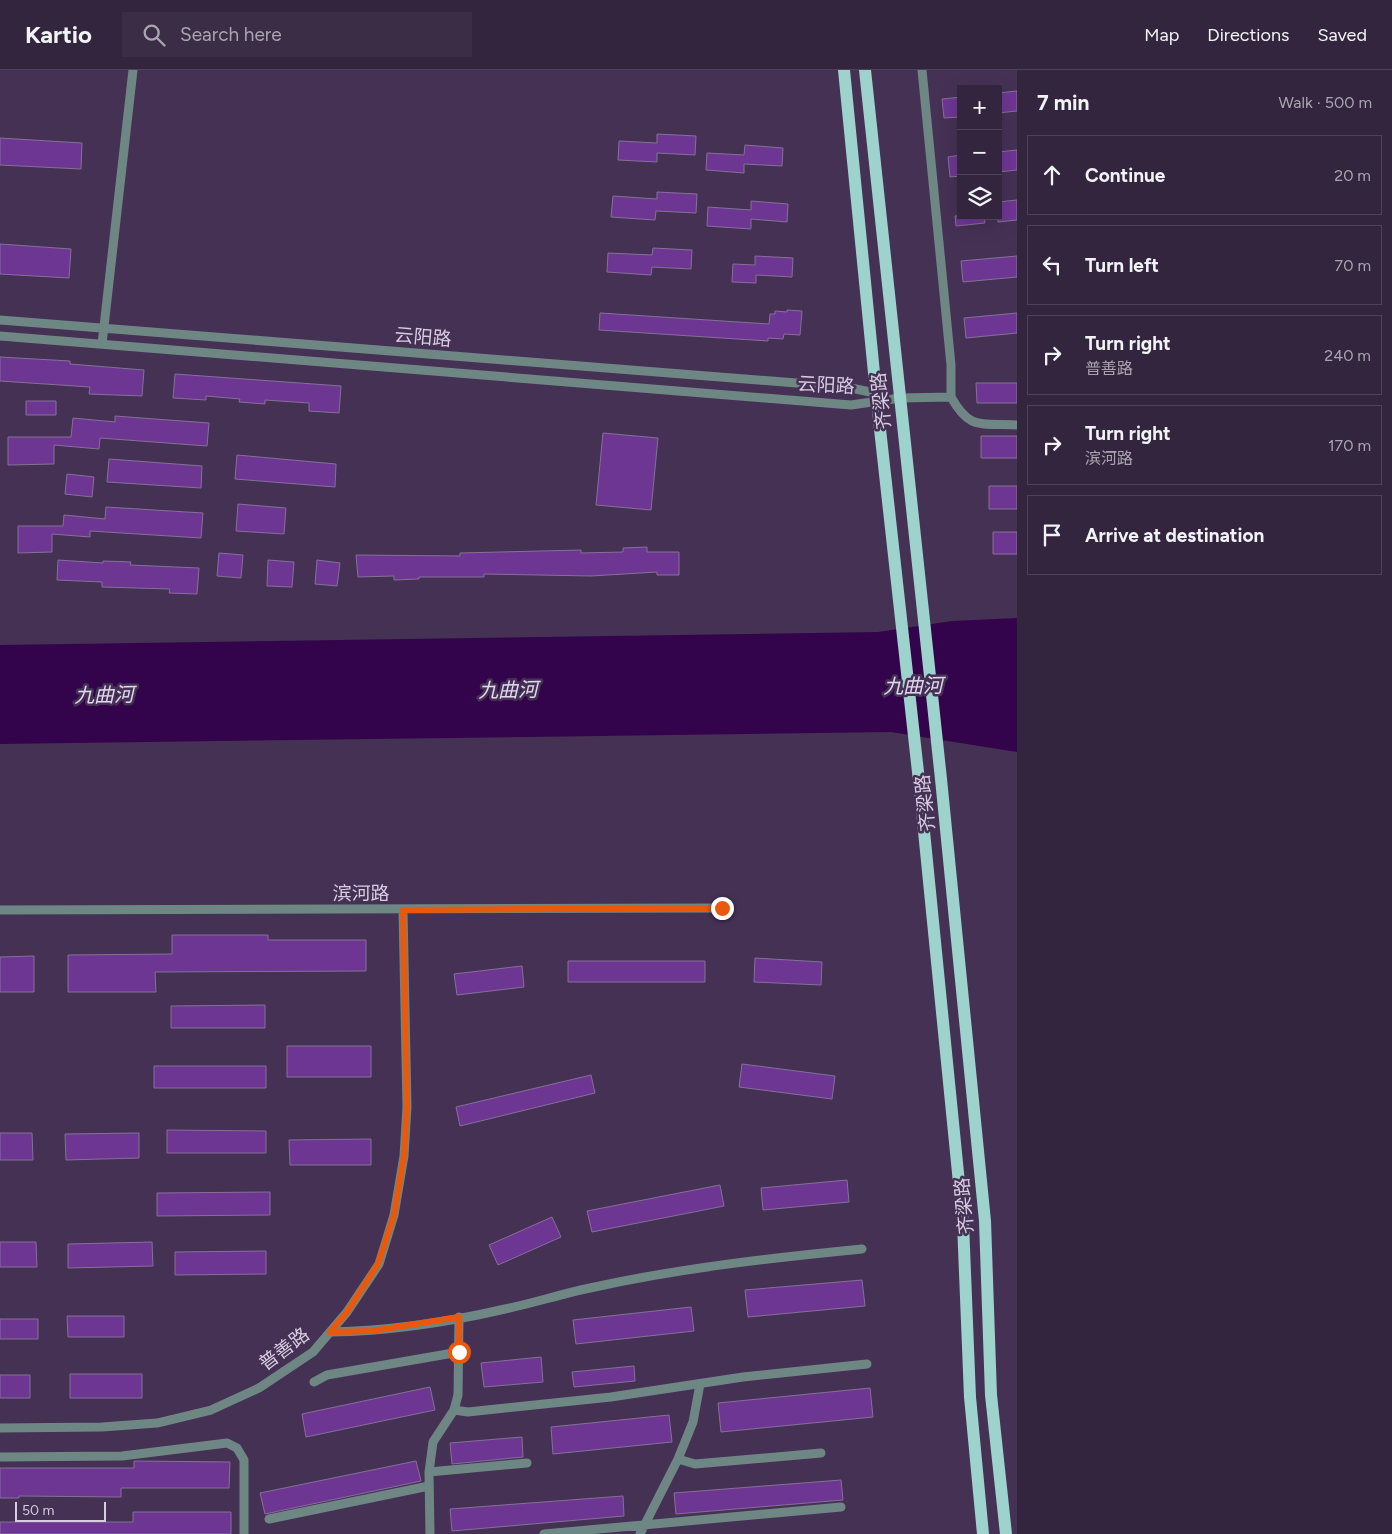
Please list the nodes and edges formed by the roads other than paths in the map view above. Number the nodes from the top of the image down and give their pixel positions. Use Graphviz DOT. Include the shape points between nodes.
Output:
graph roads {
  1 [pos="133,70"];
  2 [pos="844,70"];
  3 [pos="865,70"];
  4 [pos="922,70"];
  5 [pos="0,320"];
  6 [pos="104,328"];
  7 [pos="0,336"];
  8 [pos="102,344"];
  9 [pos="876,397"];
  10 [pos="900,398"];
  11 [pos="950,398"];
  12 [pos="1017,425"];
  13 [pos="722,908"];
  14 [pos="0,910"];
  15 [pos="403,910"];
  16 [pos="862,1249"];
  17 [pos="459,1317"];
  18 [pos="330,1332"];
  19 [pos="459,1352"];
  20 [pos="867,1364"];
  21 [pos="314,1382"];
  22 [pos="700,1384"];
  23 [pos="454,1410"];
  24 [pos="0,1428"];
  25 [pos="821,1453"];
  26 [pos="0,1457"];
  27 [pos="678,1459"];
  28 [pos="526,1463"];
  29 [pos="429,1472"];
  30 [pos="429,1486"];
  31 [pos="841,1507"];
  32 [pos="269,1519"];
  33 [pos="645,1525"];
  34 [pos="244,1534"];
  35 [pos="430,1534"];
  36 [pos="544,1534"];
  37 [pos="640,1534"];
  38 [pos="983,1534"];
  39 [pos="1006,1534"];
  1 -- 6 [label="street"];
  2 -- 9 [label="main road, 齐梁路"];
  3 -- 10 [label="main road, 齐梁路"];
  4 -- 11 [label="street" via="951,365"];
  5 -- 6 [label="street, 云阳路"];
  6 -- 8 [label="street"];
  6 -- 9 [label="street, 云阳路" via="846,387"];
  7 -- 8 [label="street, 云阳路"];
  8 -- 9 [label="street, 云阳路" via="851,405"];
  9 -- 10 [label="street, 云阳路"];
  9 -- 38 [label="main road, 齐梁路" via="919,781 963,1223 970,1397"];
  10 -- 11 [label="street, 云阳路"];
  10 -- 39 [label="main road, 齐梁路" via="985,1221 991,1395"];
  11 -- 12 [label="street" via="961,416 973,423"];
  13 -- 15 [label="street, 滨河路"];
  14 -- 15 [label="street, 滨河路"];
  15 -- 18 [label="street, 普善路" via="407,1107 404,1156 394,1215 378,1264"];
  16 -- 17 [label="street" via="686,1269"];
  17 -- 18 [label="street" via="372,1331"];
  17 -- 19 [label="street"];
  18 -- 24 [label="street, 普善路" via="313,1352 259,1388 211,1410 157,1423"];
  19 -- 21 [label="street" via="327,1374"];
  19 -- 23 [label="street" via="458,1395"];
  20 -- 22 [label="street"];
  22 -- 23 [label="street" via="582,1400 468,1412"];
  22 -- 27 [label="street" via="692,1422"];
  23 -- 29 [label="street" via="433,1442"];
  25 -- 27 [label="street" via="696,1464"];
  26 -- 34 [label="street" via="122,1456 227,1443 237,1448 244,1460"];
  27 -- 33 [label="street"];
  28 -- 29 [label="street"];
  29 -- 30 [label="street"];
  30 -- 32 [label="street"];
  30 -- 35 [label="street"];
  31 -- 33 [label="street"];
  33 -- 36 [label="street"];
  33 -- 37 [label="street"];
}
